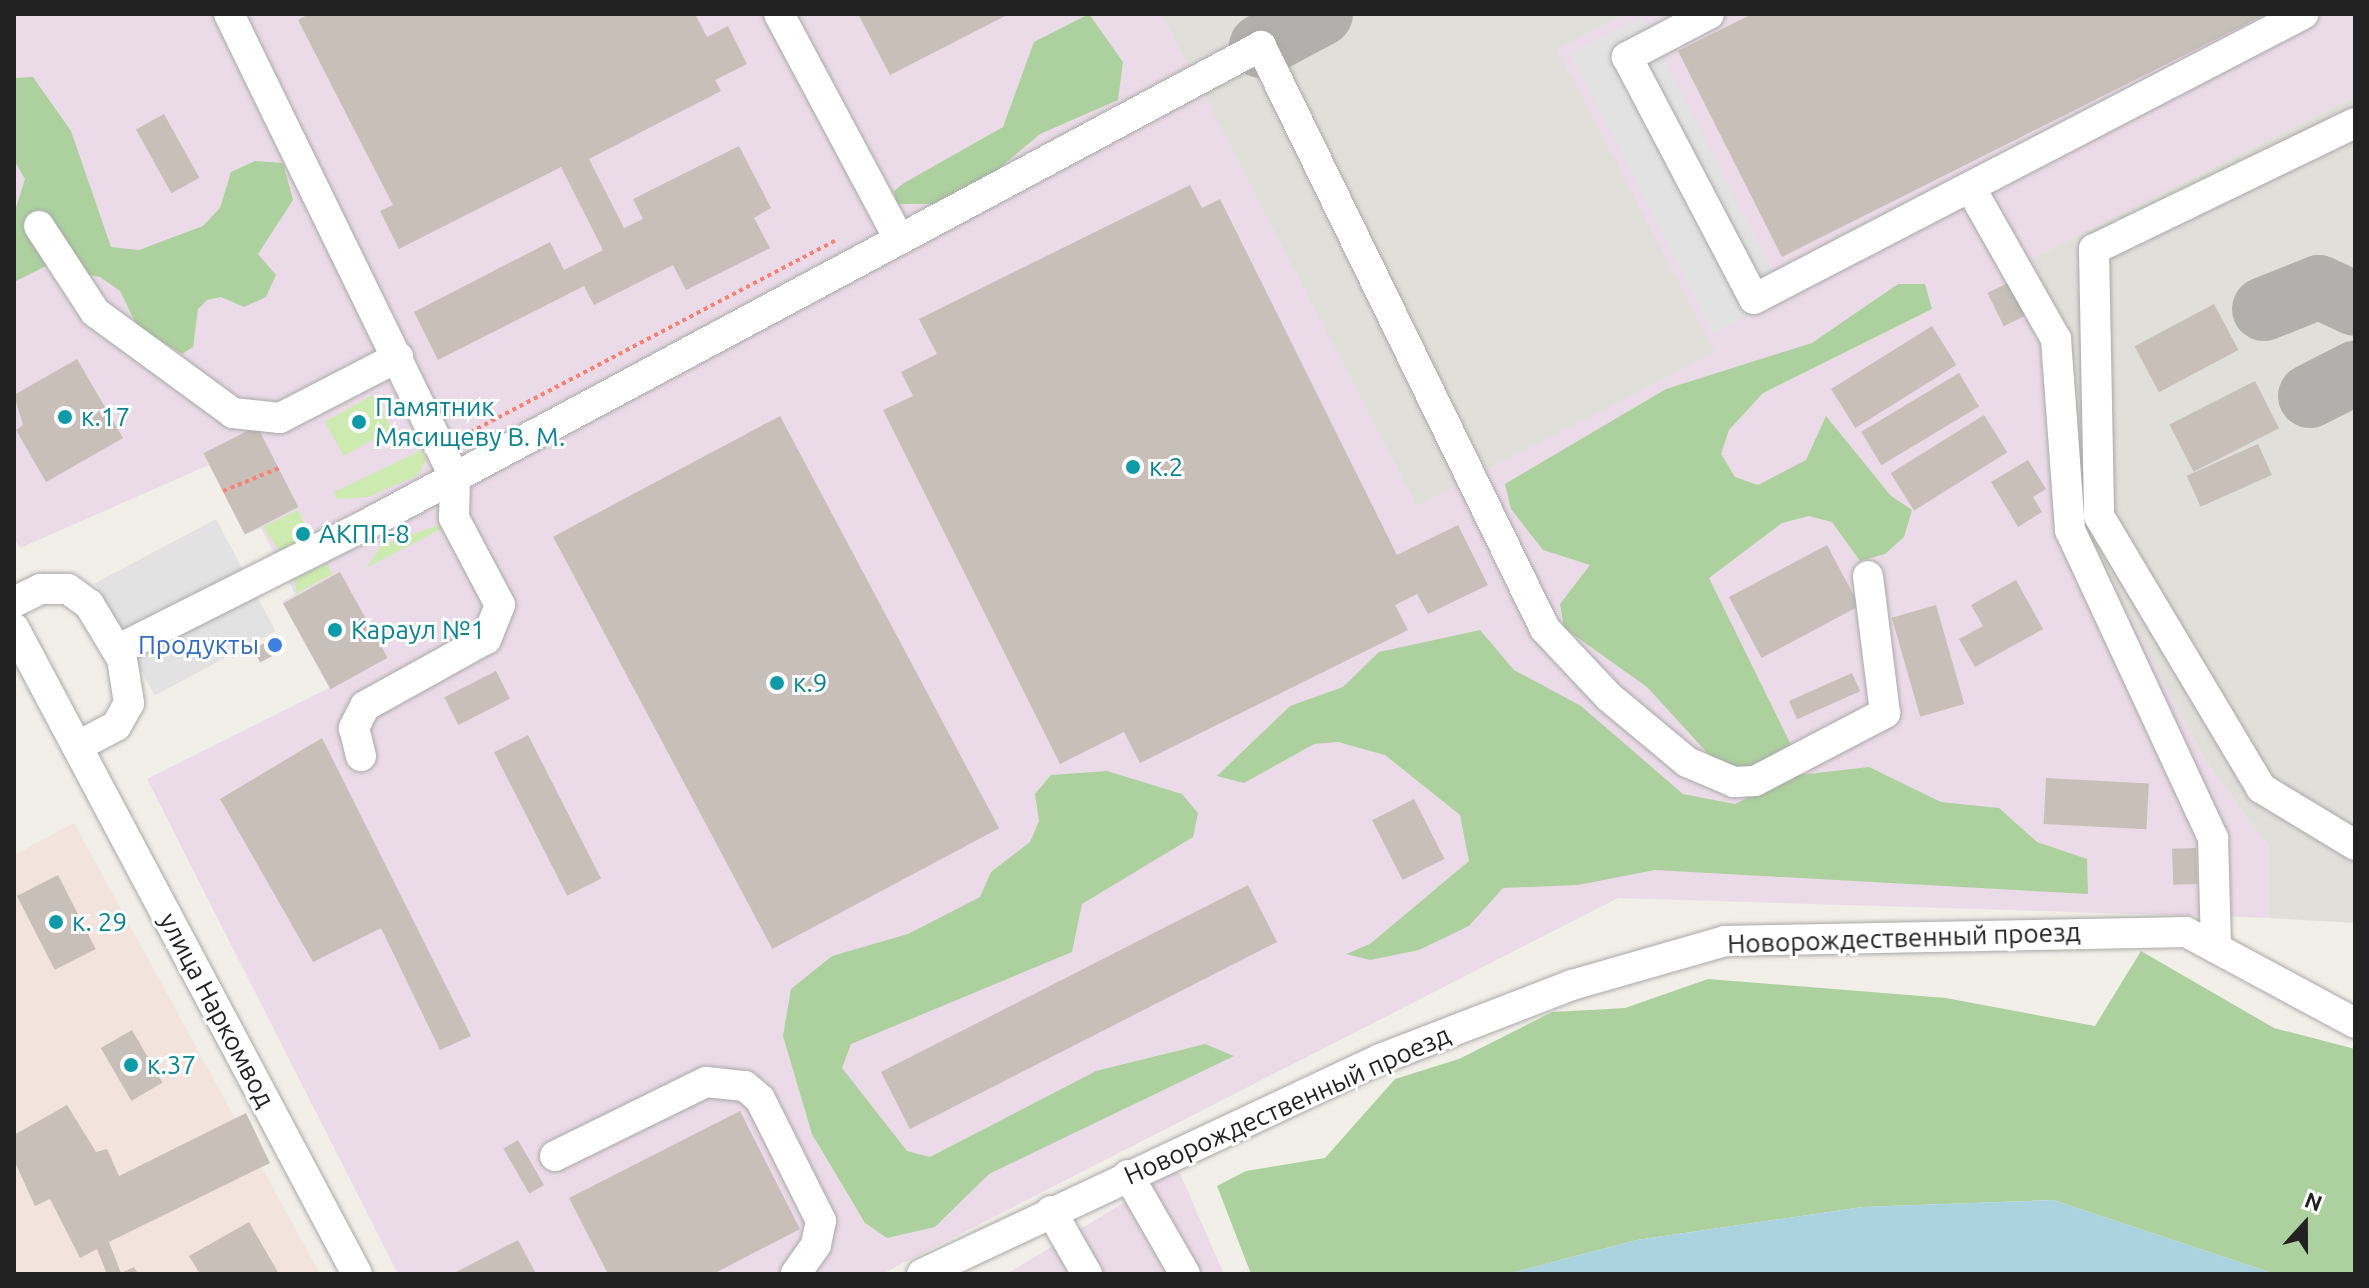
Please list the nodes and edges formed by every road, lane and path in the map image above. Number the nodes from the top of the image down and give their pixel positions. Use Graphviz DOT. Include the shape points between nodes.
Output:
graph roads {
  1 [pos="229,14"];
  2 [pos="779,14"];
  3 [pos="1709,14"];
  4 [pos="2303,14"];
  5 [pos="2355,123"];
  6 [pos="1970,187"];
  7 [pos="39,226"];
  8 [pos="844,236"];
  9 [pos="899,239"];
  10 [pos="398,357"];
  11 [pos="440,448"];
  12 [pos="279,468"];
  13 [pos="455,478"];
  14 [pos="223,491"];
  15 [pos="1868,576"];
  16 [pos="14,602"];
  17 [pos="14,628"];
  18 [pos="117,650"];
  19 [pos="78,746"];
  20 [pos="361,756"];
  21 [pos="2355,845"];
  22 [pos="2216,948"];
  23 [pos="2355,1023"];
  24 [pos="555,1156"];
  25 [pos="1128,1175"];
  26 [pos="1051,1211"];
  27 [pos="1011,1231"];
  28 [pos="984,1270"];
  29 [pos="357,1274"];
  30 [pos="796,1274"];
  31 [pos="922,1274"];
  32 [pos="1087,1274"];
  33 [pos="1185,1274"];
  1 -- 10 [label="street"];
  2 -- 9 [label="street"];
  3 -- 6 [label="street" via="1627,57 1754,299"];
  4 -- 6 [label="street"];
  5 -- 21 [label="street" via="2094,249 2099,516 2261,788"];
  6 -- 22 [label="street" via="2056,339 2070,530 2213,838"];
  7 -- 10 [label="street" via="95,312 233,413 280,418"];
  8 -- 11 [label="path"];
  9 -- 13 [label="street"];
  9 -- 15 [label="street" via="1261,46 1545,629 1609,697 1687,762 1734,782 1755,781 1885,713"];
  10 -- 11 [label="street"];
  11 -- 13 [label="street"];
  12 -- 14 [label="path"];
  13 -- 18 [label="street"];
  13 -- 20 [label="street" via="454,518 496,595 498,623 486,639 373,698 354,728"];
  16 -- 18 [label="street" via="41,589 68,589 89,604"];
  17 -- 19 [label="street, улица Наркомвод"];
  18 -- 19 [label="street" via="129,703 116,726"];
  19 -- 29 [label="street, улица Наркомвод"];
  22 -- 23 [label="street, Новорождественный проезд"];
  22 -- 25 [label="street, Новорождественный проезд" via="2186,932 1725,941 1572,985 1380,1059"];
  24 -- 30 [label="street" via="706,1082 745,1086 760,1099 821,1221 816,1245"];
  25 -- 26 [label="street, Новорождественный проезд"];
  25 -- 33 [label="street"];
  26 -- 27 [label="street, Новорождественный проезд"];
  26 -- 32 [label="street"];
  27 -- 28 [label="street"];
  27 -- 31 [label="street, Новорождественный проезд"];
}
